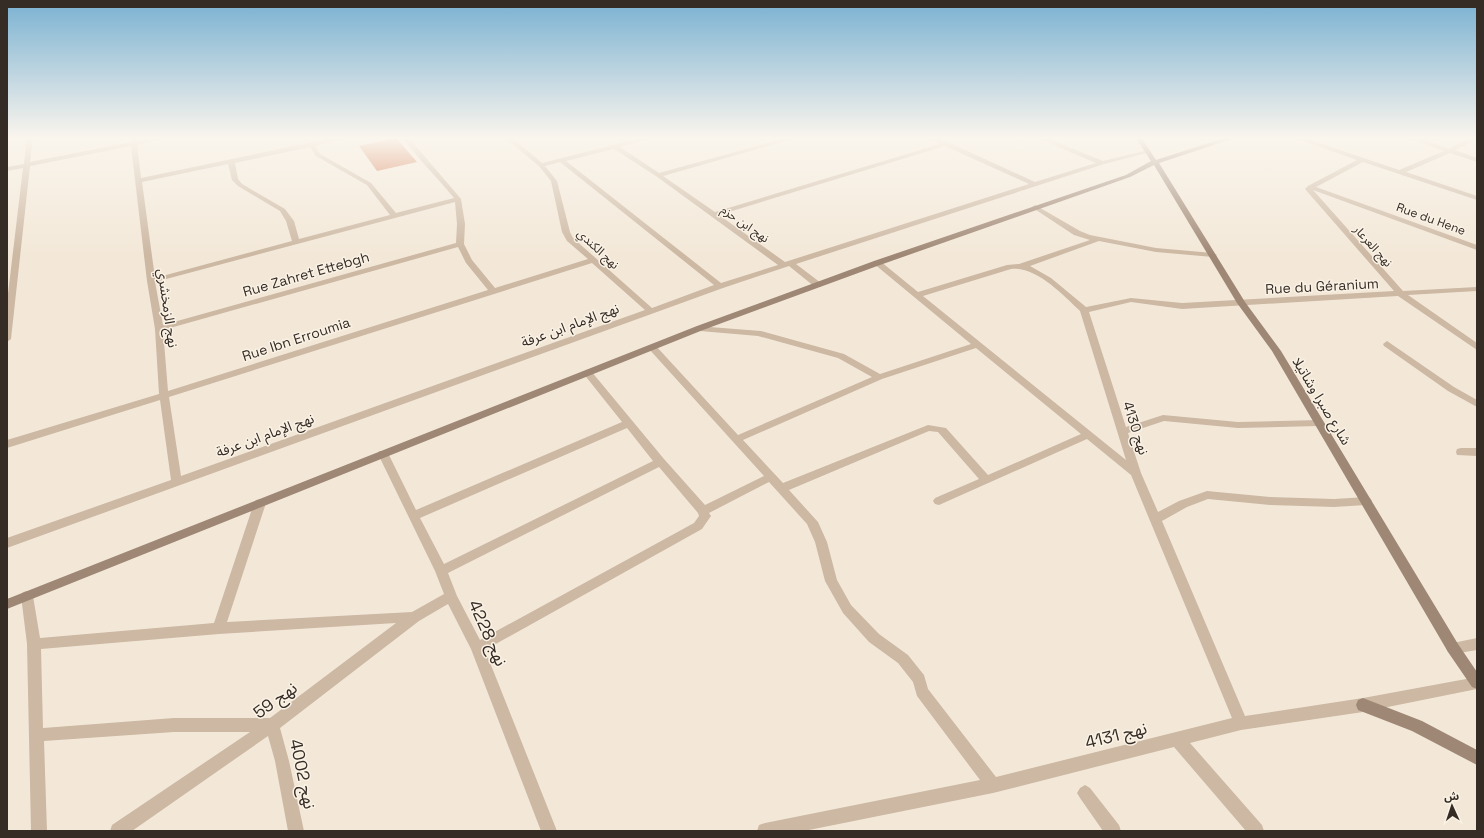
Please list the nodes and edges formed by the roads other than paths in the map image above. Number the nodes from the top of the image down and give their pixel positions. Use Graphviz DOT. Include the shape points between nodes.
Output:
graph roads {
  1 [pos="26,176"];
  2 [pos="138,176"];
  3 [pos="161,176"];
  4 [pos="233,176"];
  5 [pos="354,176"];
  6 [pos="439,176"];
  7 [pos="550,176"];
  8 [pos="581,176"];
  9 [pos="660,176"];
  10 [pos="840,176"];
  11 [pos="1015,176"];
  12 [pos="1061,176"];
  13 [pos="1128,176"];
  14 [pos="1164,176"];
  15 [pos="1331,176"];
  16 [pos="1412,176"];
  17 [pos="138,181"];
  18 [pos="1035,185"];
  19 [pos="1310,187"];
  20 [pos="1477,198"];
  21 [pos="458,199"];
  22 [pos="1035,208"];
  23 [pos="713,215"];
  24 [pos="394,216"];
  25 [pos="1099,239"];
  26 [pos="296,241"];
  27 [pos="460,244"];
  28 [pos="1477,248"];
  29 [pos="1213,255"];
  30 [pos="594,260"];
  31 [pos="877,263"];
  32 [pos="786,264"];
  33 [pos="1021,266"];
  34 [pos="151,281"];
  35 [pos="818,285"];
  36 [pos="720,286"];
  37 [pos="1477,289"];
  38 [pos="493,291"];
  39 [pos="1401,294"];
  40 [pos="918,295"];
  41 [pos="1241,303"];
  42 [pos="1084,310"];
  43 [pos="650,311"];
  44 [pos="700,328"];
  45 [pos="159,329"];
  46 [pos="7,339"];
  47 [pos="978,344"];
  48 [pos="1387,344"];
  49 [pos="652,347"];
  50 [pos="1477,347"];
  51 [pos="588,373"];
  52 [pos="879,377"];
  53 [pos="164,397"];
  54 [pos="1477,404"];
  55 [pos="629,423"];
  56 [pos="1319,423"];
  57 [pos="1122,432"];
  58 [pos="1089,434"];
  59 [pos="737,438"];
  60 [pos="7,444"];
  61 [pos="1461,452"];
  62 [pos="1477,452"];
  63 [pos="383,454"];
  64 [pos="660,462"];
  65 [pos="1136,473"];
  66 [pos="771,477"];
  67 [pos="986,479"];
  68 [pos="177,482"];
  69 [pos="782,488"];
  70 [pos="1366,500"];
  71 [pos="939,501"];
  72 [pos="260,503"];
  73 [pos="703,511"];
  74 [pos="413,516"];
  75 [pos="1155,519"];
  76 [pos="7,543"];
  77 [pos="442,571"];
  78 [pos="27,596"];
  79 [pos="451,596"];
  80 [pos="7,604"];
  81 [pos="414,617"];
  82 [pos="219,628"];
  83 [pos="34,644"];
  84 [pos="1477,644"];
  85 [pos="477,648"];
  86 [pos="1453,648"];
  87 [pos="1477,683"];
  88 [pos="1363,705"];
  89 [pos="1241,723"];
  90 [pos="272,725"];
  91 [pos="36,735"];
  92 [pos="1177,739"];
  93 [pos="1477,758"];
  94 [pos="993,785"];
  95 [pos="1085,793"];
  96 [pos="39,831"];
  97 [pos="118,831"];
  98 [pos="296,831"];
  99 [pos="549,831"];
  100 [pos="765,831"];
  101 [pos="1113,831"];
  102 [pos="1256,831"];
  1 -- 46 [label="street"];
  2 -- 17 [label="street, نهج الزمخشري"];
  3 -- 17 [label="street"];
  4 -- 26 [label="street" via="240,185 283,210 290,221"];
  5 -- 24 [label="street" via="368,184"];
  6 -- 21 [label="street"];
  7 -- 30 [label="street, نهج الكندي" via="554,181 566,232 570,239"];
  8 -- 36 [label="street"];
  9 -- 23 [label="street, نهج ابن حزم"];
  10 -- 23 [label="street"];
  11 -- 18 [label="street"];
  12 -- 18 [label="street, نهج الإمام ابن عرفة"];
  13 -- 22 [label="street"];
  14 -- 29 [label="street, شارع صبرا وشاتيلا"];
  15 -- 19 [label="street"];
  16 -- 20 [label="street"];
  17 -- 34 [label="street, نهج الزمخشري"];
  18 -- 32 [label="street, نهج الإمام ابن عرفة"];
  19 -- 28 [label="street, Rue du Hene"];
  19 -- 39 [label="street, نهج العرعار" via="1308,189 1339,226"];
  21 -- 24 [label="street"];
  21 -- 27 [label="street"];
  22 -- 25 [label="street" via="1077,233"];
  22 -- 31 [label="street"];
  23 -- 32 [label="street, نهج ابن حزم"];
  24 -- 26 [label="street"];
  25 -- 29 [label="street" via="1156,250"];
  25 -- 33 [label="street"];
  26 -- 34 [label="street"];
  27 -- 38 [label="street" via="469,261"];
  27 -- 45 [label="street, Rue Zahret Ettebgh"];
  29 -- 41 [label="street, شارع صبرا وشاتيلا"];
  30 -- 38 [label="street, Rue Ibn Erroumia"];
  30 -- 43 [label="street, نهج الكندي"];
  31 -- 35 [label="street"];
  31 -- 40 [label="street"];
  32 -- 35 [label="street, نهج ابن حزم"];
  32 -- 36 [label="street, نهج الإمام ابن عرفة"];
  33 -- 40 [label="street" via="1010,267"];
  33 -- 42 [label="street" via="1034,270"];
  34 -- 45 [label="street, نهج الزمخشري"];
  35 -- 44 [label="street"];
  36 -- 43 [label="street, نهج الإمام ابن عرفة"];
  37 -- 39 [label="street, Rue du Géranium"];
  38 -- 53 [label="street, Rue Ibn Erroumia"];
  39 -- 41 [label="street, Rue du Géranium"];
  39 -- 50 [label="street, نهج العرعار"];
  40 -- 47 [label="street"];
  41 -- 42 [label="street, Rue du Géranium" via="1182,306 1131,300"];
  41 -- 56 [label="street, شارع صبرا وشاتيلا" via="1276,351"];
  42 -- 57 [label="street, نهج 4130"];
  43 -- 68 [label="street, نهج الإمام ابن عرفة"];
  44 -- 49 [label="street"];
  44 -- 52 [label="street" via="758,333 842,356"];
  45 -- 53 [label="street, نهج الزمخشري"];
  47 -- 52 [label="street"];
  47 -- 58 [label="street"];
  48 -- 54 [label="street"];
  49 -- 51 [label="street"];
  49 -- 59 [label="street"];
  51 -- 55 [label="street"];
  51 -- 63 [label="street"];
  52 -- 59 [label="street"];
  53 -- 60 [label="street, Rue Ibn Erroumia"];
  53 -- 68 [label="street, نهج الزمخشري"];
  55 -- 64 [label="street"];
  55 -- 74 [label="street"];
  56 -- 57 [label="street" via="1238,425 1163,418"];
  56 -- 70 [label="street, شارع صبرا وشاتيلا"];
  57 -- 65 [label="street, نهج 4130"];
  58 -- 65 [label="street"];
  58 -- 67 [label="street"];
  59 -- 66 [label="street"];
  61 -- 62 [label="street"];
  63 -- 72 [label="street"];
  63 -- 74 [label="street, نهج 4228"];
  64 -- 73 [label="street"];
  64 -- 77 [label="street"];
  65 -- 75 [label="street, نهج 4130"];
  66 -- 69 [label="street"];
  66 -- 73 [label="street"];
  67 -- 69 [label="street" via="942,430 928,428"];
  67 -- 71 [label="street"];
  68 -- 76 [label="street, نهج الإمام ابن عرفة"];
  69 -- 94 [label="street" via="817,529 831,581 847,609 874,638 903,659 919,678 922,692"];
  70 -- 75 [label="street" via="1334,503 1278,501 1207,494"];
  70 -- 86 [label="street, شارع صبرا وشاتيلا"];
  72 -- 78 [label="street"];
  72 -- 82 [label="street"];
  73 -- 85 [label="street" via="705,516 698,526"];
  74 -- 77 [label="street, نهج 4228"];
  75 -- 89 [label="street, نهج 4130"];
  77 -- 79 [label="street, نهج 4228"];
  78 -- 80 [label="street"];
  78 -- 83 [label="street"];
  79 -- 81 [label="street, نهج 59"];
  79 -- 85 [label="street, نهج 4228"];
  81 -- 82 [label="street"];
  81 -- 90 [label="street, نهج 59"];
  82 -- 83 [label="street"];
  83 -- 91 [label="street"];
  84 -- 86 [label="street"];
  85 -- 99 [label="street, نهج 4228"];
  86 -- 87 [label="street, شارع صبرا وشاتيلا"];
  87 -- 88 [label="street, نهج 4131"];
  88 -- 89 [label="street, نهج 4131"];
  88 -- 93 [label="street" via="1417,726"];
  89 -- 92 [label="street, نهج 4131"];
  90 -- 91 [label="street" via="174,725"];
  90 -- 97 [label="street, نهج 59"];
  90 -- 98 [label="street, نهج 4002"];
  91 -- 96 [label="street"];
  92 -- 94 [label="street, نهج 4131"];
  92 -- 102 [label="street"];
  94 -- 100 [label="street, نهج 4131"];
  95 -- 101 [label="street"];
}
